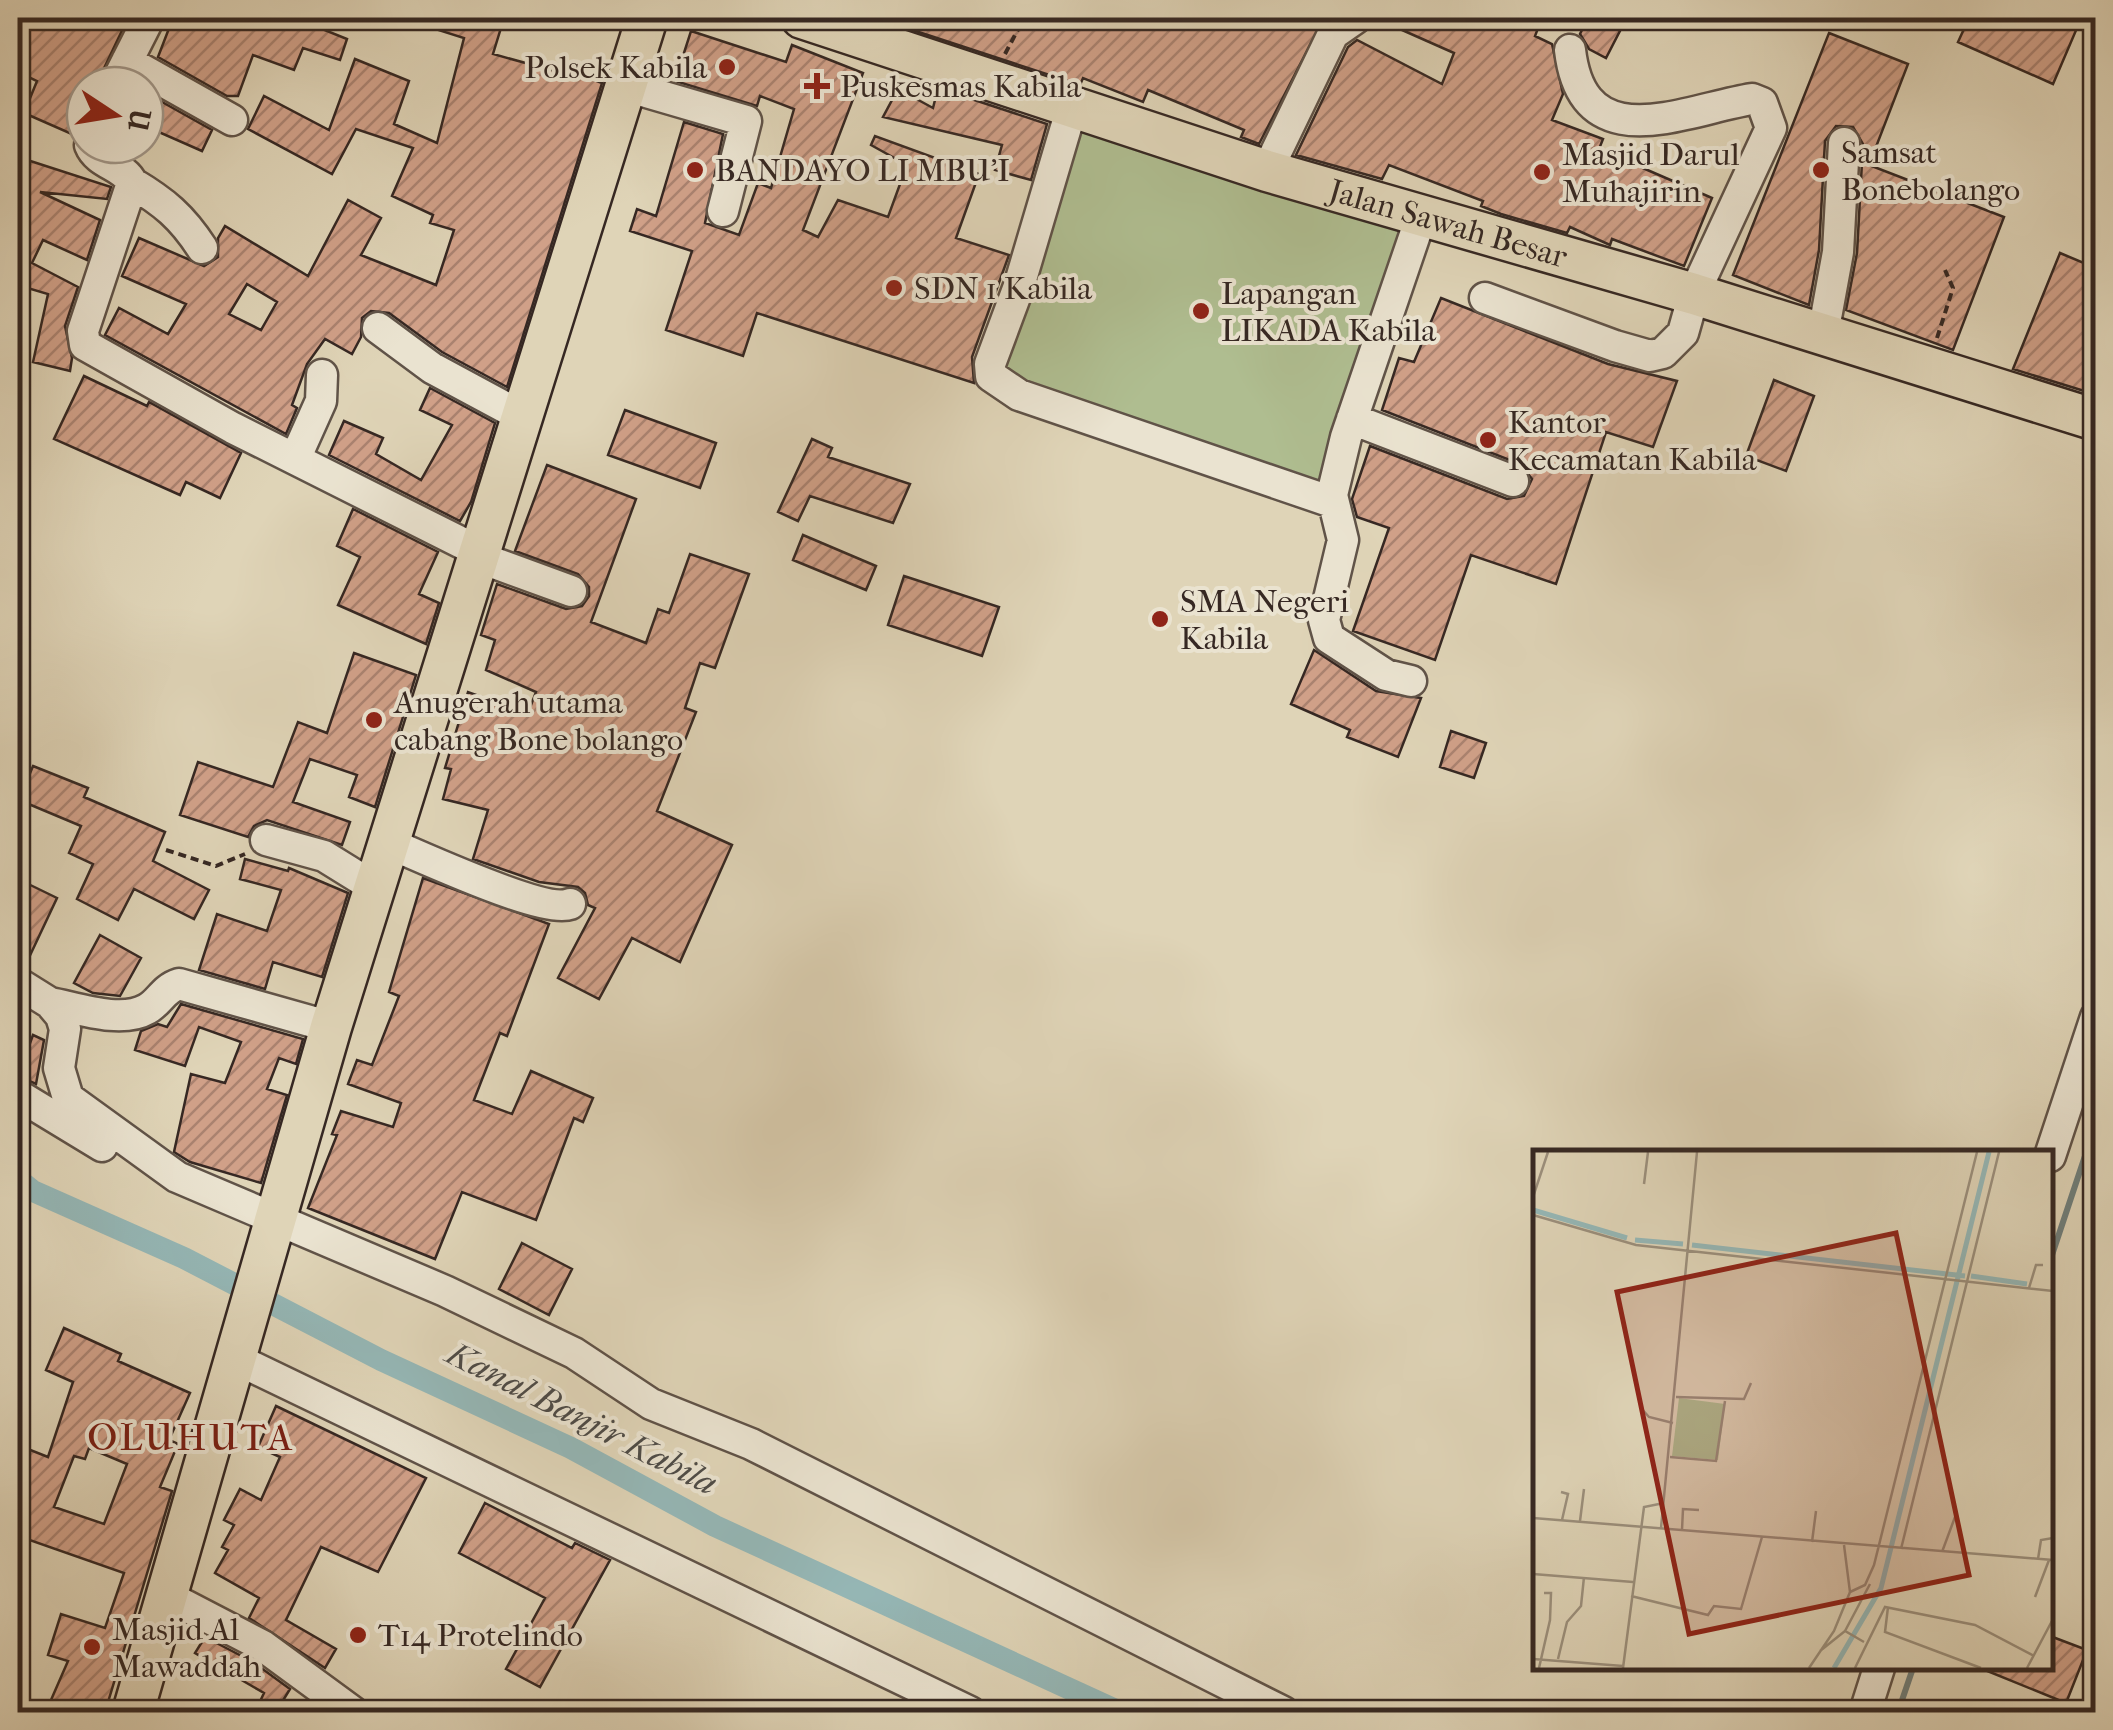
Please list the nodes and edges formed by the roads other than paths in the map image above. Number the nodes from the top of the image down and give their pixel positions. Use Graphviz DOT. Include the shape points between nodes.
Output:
graph roads {
  1 [pos="150,18"];
  2 [pos="646,18"];
  3 [pos="803,18"];
  4 [pos="1356,18"];
  5 [pos="1570,50"];
  6 [pos="125,65"];
  7 [pos="626,86"];
  8 [pos="165,92"];
  9 [pos="1072,108"];
  10 [pos="232,120"];
  11 [pos="1844,144"];
  12 [pos="110,165"];
  13 [pos="1267,171"];
  14 [pos="132,184"];
  15 [pos="723,210"];
  16 [pos="1422,217"];
  17 [pos="202,248"];
  18 [pos="1694,294"];
  19 [pos="1485,298"];
  20 [pos="378,328"];
  21 [pos="1822,334"];
  22 [pos="322,375"];
  23 [pos="1058,410"];
  24 [pos="523,417"];
  25 [pos="1352,419"];
  26 [pos="2096,420"];
  27 [pos="1045,442"];
  28 [pos="295,459"];
  29 [pos="1513,481"];
  30 [pos="1332,502"];
  31 [pos="479,554"];
  32 [pos="571,591"];
  33 [pos="1410,682"];
  34 [pos="266,840"];
  35 [pos="388,843"];
  36 [pos="374,887"];
  37 [pos="570,904"];
  38 [pos="18,984"];
  39 [pos="50,1002"];
  40 [pos="2096,1017"];
  41 [pos="331,1026"];
  42 [pos="18,1095"];
  43 [pos="2052,1150"];
  44 [pos="152,1163"];
  45 [pos="273,1223"];
  46 [pos="238,1355"];
  47 [pos="167,1596"];
  48 [pos="1878,1670"];
  49 [pos="133,1712"];
  50 [pos="353,1712"];
  51 [pos="970,1712"];
  52 [pos="1283,1712"];
  53 [pos="1865,1712"];
  1 -- 6 [label="street"];
  2 -- 7 [label="main road"];
  3 -- 9 [label="main road, Jalan Sawah Besar"];
  4 -- 13 [label="street" via="1333,34"];
  5 -- 18 [label="street" via="1573,76 1617,120 1668,121 1752,99 1770,116 1762,154"];
  7 -- 15 [label="street" via="746,121"];
  7 -- 24 [label="main road"];
  8 -- 10 [label="street"];
  9 -- 13 [label="main road, Jalan Sawah Besar"];
  9 -- 23 [label="street" via="990,364 997,384"];
  11 -- 21 [label="street" via="1838,252"];
  12 -- 14 [label="street"];
  13 -- 16 [label="main road, Jalan Sawah Besar"];
  14 -- 17 [label="street" via="171,207"];
  14 -- 28 [label="street" via="83,331 85,345"];
  16 -- 18 [label="main road, Jalan Sawah Besar"];
  16 -- 25 [label="street"];
  18 -- 19 [label="street" via="1683,333 1650,356"];
  18 -- 21 [label="main road, Jalan Sawah Besar"];
  20 -- 24 [label="street" via="432,368"];
  21 -- 26 [label="main road, Jalan Sawah Besar"];
  22 -- 28 [label="street" via="321,402"];
  23 -- 27 [label="street"];
  23 -- 30 [label="street"];
  24 -- 31 [label="main road"];
  25 -- 29 [label="street"];
  25 -- 30 [label="street"];
  28 -- 31 [label="street"];
  30 -- 33 [label="street" via="1343,540 1324,630 1372,667"];
  31 -- 32 [label="street"];
  31 -- 35 [label="main road"];
  34 -- 36 [label="street" via="324,856"];
  35 -- 36 [label="main road"];
  35 -- 37 [label="street" via="526,898"];
  36 -- 41 [label="main road"];
  38 -- 39 [label="street"];
  39 -- 41 [label="street" via="132,1014 150,1008 172,986 188,985"];
  39 -- 44 [label="street" via="64,1024 59,1068 68,1098"];
  40 -- 43 [label="street"];
  41 -- 45 [label="main road"];
  42 -- 44 [label="street" via="106,1148"];
  44 -- 45 [label="street"];
  45 -- 46 [label="main road"];
  45 -- 52 [label="street" via="574,1353 651,1404 751,1444"];
  46 -- 47 [label="main road"];
  46 -- 51 [label="street"];
  47 -- 49 [label="main road"];
  47 -- 50 [label="street" via="263,1646"];
  48 -- 53 [label="street"];
}
